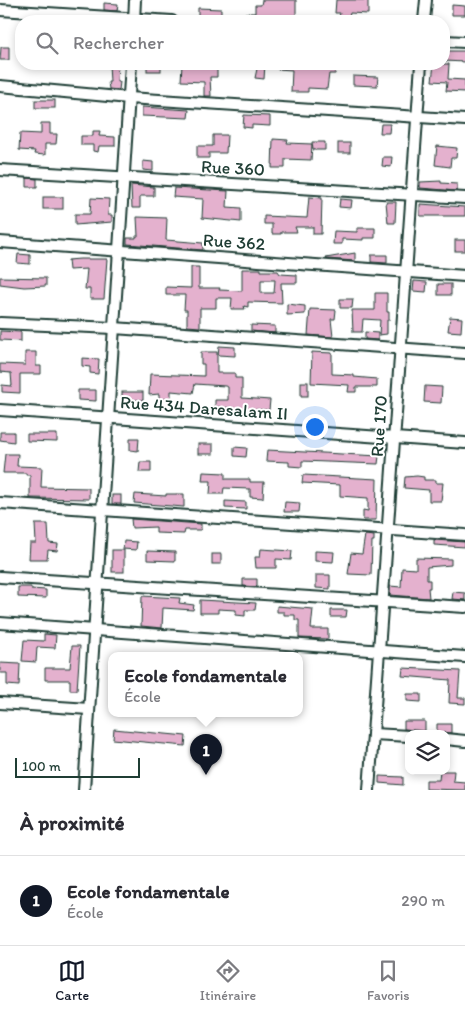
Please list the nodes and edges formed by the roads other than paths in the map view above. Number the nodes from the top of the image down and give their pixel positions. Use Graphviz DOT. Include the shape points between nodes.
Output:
graph roads {
  1 [pos="135,0"];
  2 [pos="426,0"];
  3 [pos="0,10"];
  4 [pos="67,15"];
  5 [pos="134,15"];
  6 [pos="425,15"];
  7 [pos="450,41"];
  8 [pos="465,42"];
  9 [pos="131,70"];
  10 [pos="421,70"];
  11 [pos="0,86"];
  12 [pos="129,98"];
  13 [pos="418,116"];
  14 [pos="465,120"];
  15 [pos="0,170"];
  16 [pos="124,178"];
  17 [pos="412,194"];
  18 [pos="465,198"];
  19 [pos="0,242"];
  20 [pos="119,250"];
  21 [pos="406,271"];
  22 [pos="465,276"];
  23 [pos="0,322"];
  24 [pos="114,328"];
  25 [pos="401,348"];
  26 [pos="465,353"];
  27 [pos="0,410"];
  28 [pos="108,418"];
  29 [pos="395,438"];
  30 [pos="465,443"];
  31 [pos="0,503"];
  32 [pos="102,510"];
  33 [pos="388,530"];
  34 [pos="465,535"];
  35 [pos="0,577"];
  36 [pos="97,584"];
  37 [pos="383,602"];
  38 [pos="465,607"];
  39 [pos="0,623"];
  40 [pos="94,631"];
  41 [pos="380,651"];
  42 [pos="465,657"];
  43 [pos="0,703"];
  44 [pos="89,709"];
  45 [pos="373,734"];
  46 [pos="405,736"];
  47 [pos="450,739"];
  48 [pos="465,740"];
  49 [pos="84,790"];
  50 [pos="369,790"];
  1 -- 5 [label="street"];
  2 -- 6 [label="street"];
  3 -- 4 [label="street"];
  7 -- 8 [label="street"];
  9 -- 12 [label="street"];
  10 -- 13 [label="street, Rue 170"];
  11 -- 12 [label="street"];
  12 -- 13 [label="street"];
  12 -- 16 [label="street"];
  13 -- 14 [label="street"];
  13 -- 17 [label="street, Rue 170"];
  15 -- 16 [label="street, Rue 360"];
  16 -- 17 [label="street, Rue 360"];
  16 -- 20 [label="street"];
  17 -- 18 [label="street, Rue 360"];
  17 -- 21 [label="street, Rue 170"];
  19 -- 20 [label="street, Rue 362"];
  20 -- 21 [label="street, Rue 362"];
  20 -- 24 [label="street"];
  21 -- 22 [label="street, Rue 362"];
  21 -- 25 [label="street, Rue 170"];
  23 -- 24 [label="street"];
  24 -- 25 [label="street"];
  24 -- 28 [label="street"];
  25 -- 26 [label="street"];
  25 -- 29 [label="street, Rue 170"];
  27 -- 28 [label="street, Rue 434 Daresalam II"];
  28 -- 29 [label="street, Rue 434 Daresalam II"];
  28 -- 32 [label="street"];
  29 -- 30 [label="street, Rue 434 Daresalam II"];
  29 -- 33 [label="street, Rue 170"];
  31 -- 32 [label="street"];
  32 -- 33 [label="street"];
  32 -- 36 [label="street"];
  33 -- 34 [label="street"];
  33 -- 37 [label="street, Rue 170"];
  35 -- 36 [label="street"];
  36 -- 37 [label="street"];
  36 -- 40 [label="street"];
  37 -- 38 [label="street"];
  37 -- 41 [label="street, Rue 170"];
  39 -- 40 [label="street"];
  40 -- 41 [label="street"];
  40 -- 44 [label="street"];
  41 -- 42 [label="street"];
  41 -- 45 [label="street, Rue 170"];
  43 -- 44 [label="street"];
  44 -- 49 [label="street"];
  45 -- 46 [label="street"];
  45 -- 50 [label="street, Rue 170"];
  47 -- 48 [label="street"];
}
